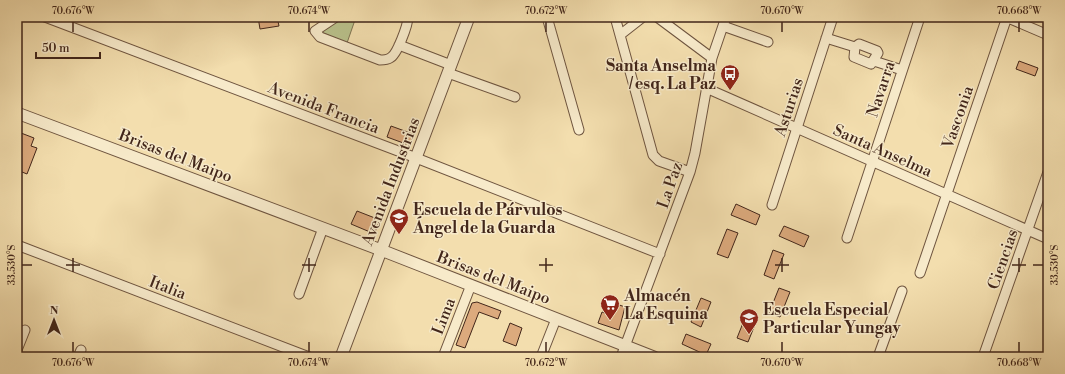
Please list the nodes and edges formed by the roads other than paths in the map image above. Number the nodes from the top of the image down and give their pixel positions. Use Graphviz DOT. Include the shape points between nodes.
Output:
graph roads {
  1 [pos="45,17"];
  2 [pos="336,17"];
  3 [pos="408,17"];
  4 [pos="469,17"];
  5 [pos="547,17"];
  6 [pos="615,17"];
  7 [pos="643,17"];
  8 [pos="657,17"];
  9 [pos="833,17"];
  10 [pos="920,17"];
  11 [pos="1007,17"];
  12 [pos="725,21"];
  13 [pos="620,35"];
  14 [pos="1048,35"];
  15 [pos="826,38"];
  16 [pos="768,42"];
  17 [pos="399,44"];
  18 [pos="855,48"];
  19 [pos="712,58"];
  20 [pos="874,61"];
  21 [pos="449,69"];
  22 [pos="902,70"];
  23 [pos="706,88"];
  24 [pos="515,97"];
  25 [pos="17,113"];
  26 [pos="797,128"];
  27 [pos="579,130"];
  28 [pos="416,158"];
  29 [pos="872,161"];
  30 [pos="690,172"];
  31 [pos="1048,172"];
  32 [pos="947,194"];
  33 [pos="772,205"];
  34 [pos="323,228"];
  35 [pos="1028,230"];
  36 [pos="846,238"];
  37 [pos="1048,239"];
  38 [pos="17,245"];
  39 [pos="381,250"];
  40 [pos="660,254"];
  41 [pos="920,273"];
  42 [pos="471,285"];
  43 [pos="902,291"];
  44 [pos="299,294"];
  45 [pos="556,319"];
  46 [pos="25,330"];
  47 [pos="626,346"];
  48 [pos="17,350"];
  49 [pos="309,357"];
  50 [pos="341,357"];
  51 [pos="443,357"];
  52 [pos="541,357"];
  53 [pos="621,357"];
  54 [pos="654,357"];
  55 [pos="878,357"];
  56 [pos="983,357"];
  1 -- 28 [label="street, Avenida Francia"];
  2 -- 17 [label="street" via="315,31 316,34 380,60 389,60 394,56"];
  3 -- 17 [label="street"];
  4 -- 21 [label="street, Avenida Industrias"];
  5 -- 27 [label="street"];
  6 -- 13 [label="street"];
  7 -- 13 [label="street"];
  8 -- 19 [label="street"];
  9 -- 15 [label="street, Asturias"];
  10 -- 22 [label="street, Navarra"];
  11 -- 14 [label="street"];
  11 -- 32 [label="street, Vasconia"];
  12 -- 16 [label="street"];
  12 -- 19 [label="street, La Paz"];
  13 -- 30 [label="street" via="653,155 659,161"];
  15 -- 18 [label="street"];
  15 -- 26 [label="street, Asturias"];
  17 -- 21 [label="street"];
  18 -- 20 [label="street" via="854,58 870,64"];
  18 -- 20 [label="street" via="859,44 878,51"];
  19 -- 23 [label="street, La Paz"];
  20 -- 22 [label="street"];
  21 -- 24 [label="street"];
  21 -- 28 [label="street, Avenida Industrias"];
  22 -- 29 [label="street, Navarra"];
  23 -- 26 [label="street, Santa Anselma"];
  23 -- 30 [label="street, La Paz"];
  25 -- 34 [label="street, Brisas del Maipo"];
  26 -- 29 [label="street, Santa Anselma"];
  26 -- 33 [label="street, Asturias"];
  28 -- 39 [label="street, Avenida Industrias"];
  28 -- 40 [label="street, Avenida Francia"];
  29 -- 32 [label="street, Santa Anselma"];
  29 -- 36 [label="street, Navarra"];
  30 -- 40 [label="street, La Paz"];
  31 -- 35 [label="street, Ciencias"];
  32 -- 35 [label="street, Santa Anselma"];
  32 -- 41 [label="street, Vasconia"];
  34 -- 39 [label="street, Brisas del Maipo"];
  34 -- 44 [label="street"];
  35 -- 37 [label="street, Santa Anselma"];
  35 -- 56 [label="street, Ciencias"];
  38 -- 49 [label="street, Italia"];
  39 -- 42 [label="street, Brisas del Maipo"];
  39 -- 50 [label="street, Avenida Industrias"];
  40 -- 47 [label="street, La Paz"];
  42 -- 45 [label="street, Brisas del Maipo"];
  42 -- 51 [label="street, Lima"];
  43 -- 55 [label="street"];
  45 -- 47 [label="street, Brisas del Maipo"];
  45 -- 52 [label="street"];
  46 -- 48 [label="street"];
  47 -- 53 [label="street, La Paz"];
  47 -- 54 [label="street, Brisas del Maipo"];
}
